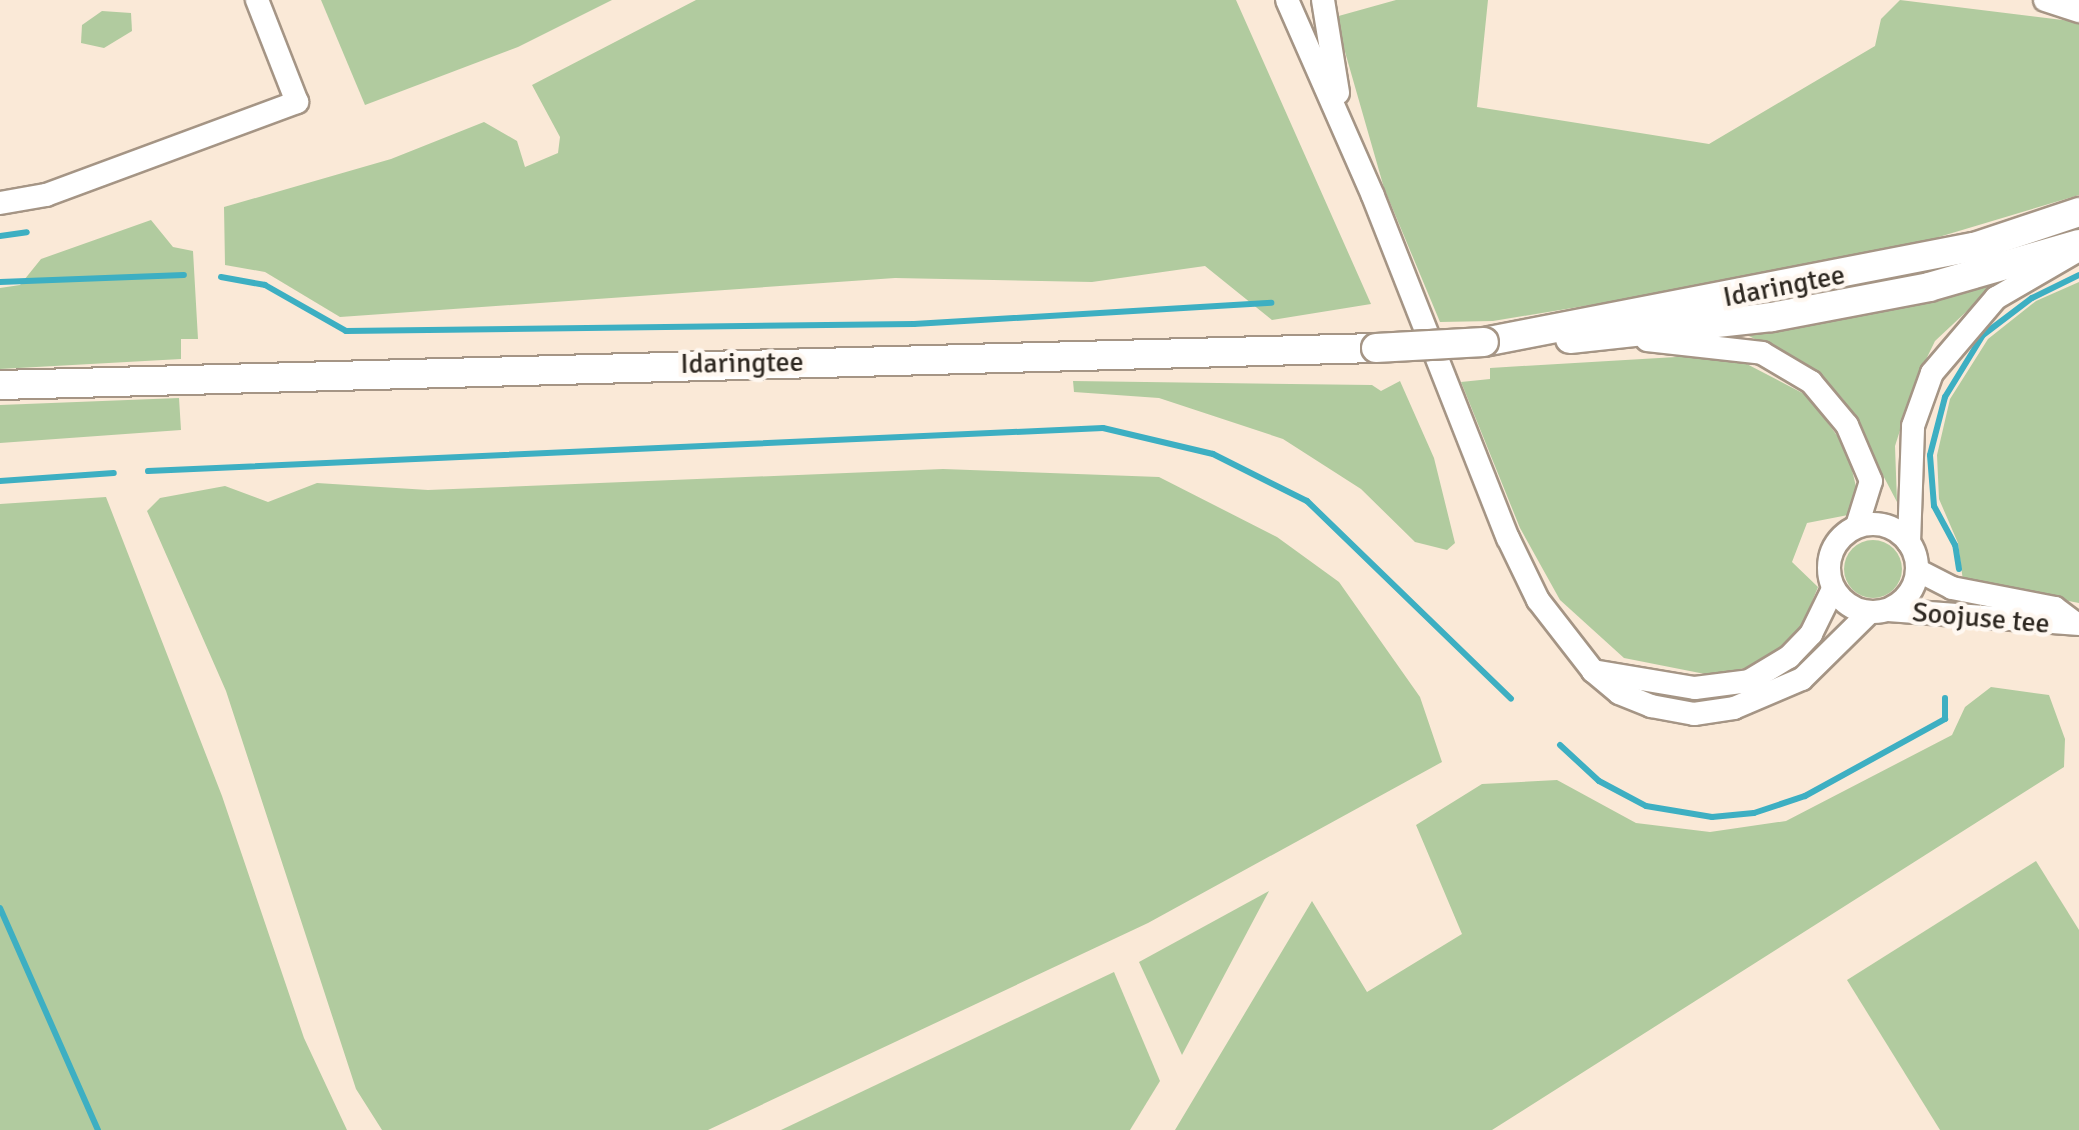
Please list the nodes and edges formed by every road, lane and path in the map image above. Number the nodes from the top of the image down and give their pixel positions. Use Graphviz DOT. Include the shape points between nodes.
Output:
graph roads {
  1 [pos="256,0"];
  2 [pos="1287,0"];
  3 [pos="1323,0"];
  4 [pos="2048,0"];
  5 [pos="2079,11"];
  6 [pos="1337,107"];
  7 [pos="0,203"];
  8 [pos="2079,212"];
  9 [pos="2079,247"];
  10 [pos="1619,338"];
  11 [pos="1484,342"];
  12 [pos="0,385"];
  13 [pos="1856,526"];
  14 [pos="1909,543"];
  15 [pos="1917,570"];
  16 [pos="1833,589"];
  17 [pos="1878,611"];
  18 [pos="2077,624"];
  19 [pos="1593,671"];
  1 -- 7 [label="street" via="297,102 46,195"];
  2 -- 6 [label="street"];
  3 -- 6 [label="street"];
  4 -- 5 [label="street"];
  6 -- 19 [label="street" via="1508,538 1538,600"];
  8 -- 11 [label="main road, Idaringtee" via="1974,247"];
  9 -- 10 [label="main road, Idaringtee" via="1929,287"];
  9 -- 14 [label="street" via="1984,308 1932,372 1913,426"];
  10 -- 11 [label="main road, Idaringtee"];
  10 -- 13 [label="street" via="1762,353 1811,382 1847,424 1871,481"];
  11 -- 12 [label="main road, Idaringtee, bridge"];
  13 -- 14 [label="street" via="1886,526"];
  13 -- 16 [label="street" via="1834,546"];
  14 -- 15 [label="street"];
  15 -- 17 [label="street" via="1907,597"];
  15 -- 18 [label="street, Soojuse tee" via="1952,588 2055,608"];
  16 -- 17 [label="street"];
  16 -- 19 [label="street" via="1811,634 1750,681 1695,688"];
  17 -- 18 [label="street, Soojuse tee"];
  17 -- 19 [label="street" via="1802,679 1734,708 1694,714 1651,706"];
}
